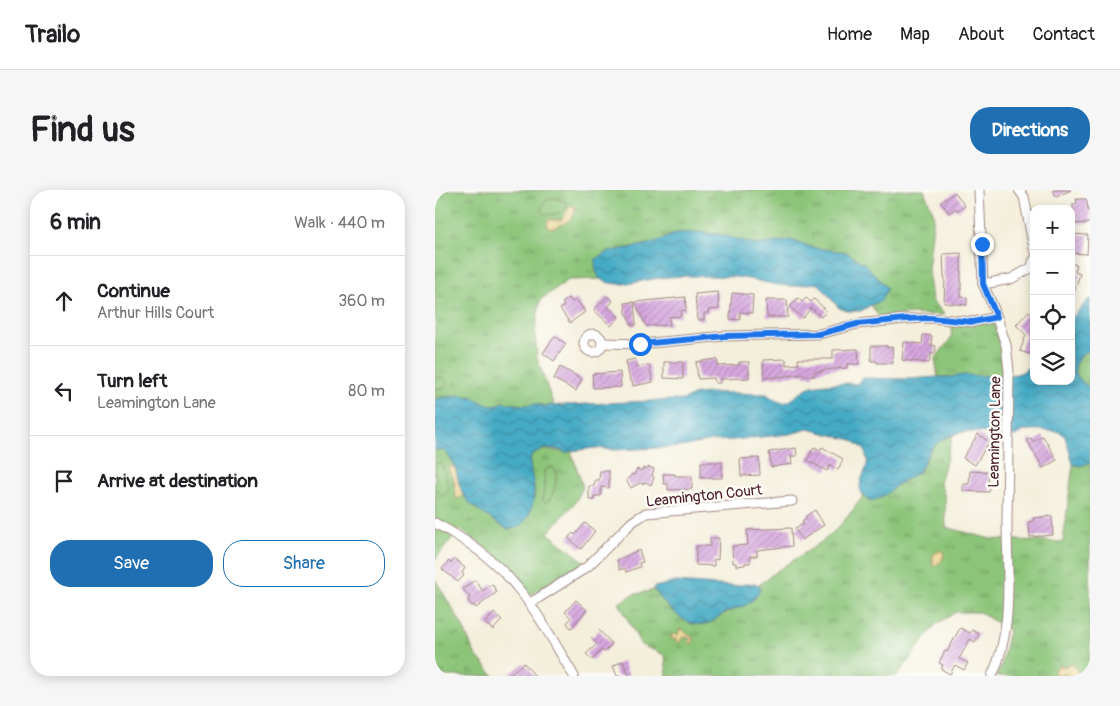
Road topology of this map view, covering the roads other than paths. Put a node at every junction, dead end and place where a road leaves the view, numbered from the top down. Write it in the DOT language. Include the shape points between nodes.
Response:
graph roads {
  1 [pos="979,190"];
  2 [pos="1019,190"];
  3 [pos="1030,228"];
  4 [pos="1030,269"];
  5 [pos="983,284"];
  6 [pos="997,317"];
  7 [pos="602,343"];
  8 [pos="792,502"];
  9 [pos="435,523"];
  10 [pos="529,604"];
  11 [pos="574,676"];
  12 [pos="992,676"];
  1 -- 5 [label="street, Leamington Lane"];
  2 -- 3 [label="street" via="1024,197"];
  4 -- 5 [label="street" via="1011,279"];
  5 -- 6 [label="street, Leamington Lane"];
  6 -- 7 [label="street" via="973,322 906,319 857,324 819,334 726,336 640,344"];
  6 -- 12 [label="street, Leamington Lane" via="1006,345 1009,371 1008,598 1004,638"];
  8 -- 10 [label="street, Leamington Court" via="646,513 632,522 587,567"];
  9 -- 10 [label="street" via="482,554 516,585"];
  10 -- 11 [label="street"];
}
